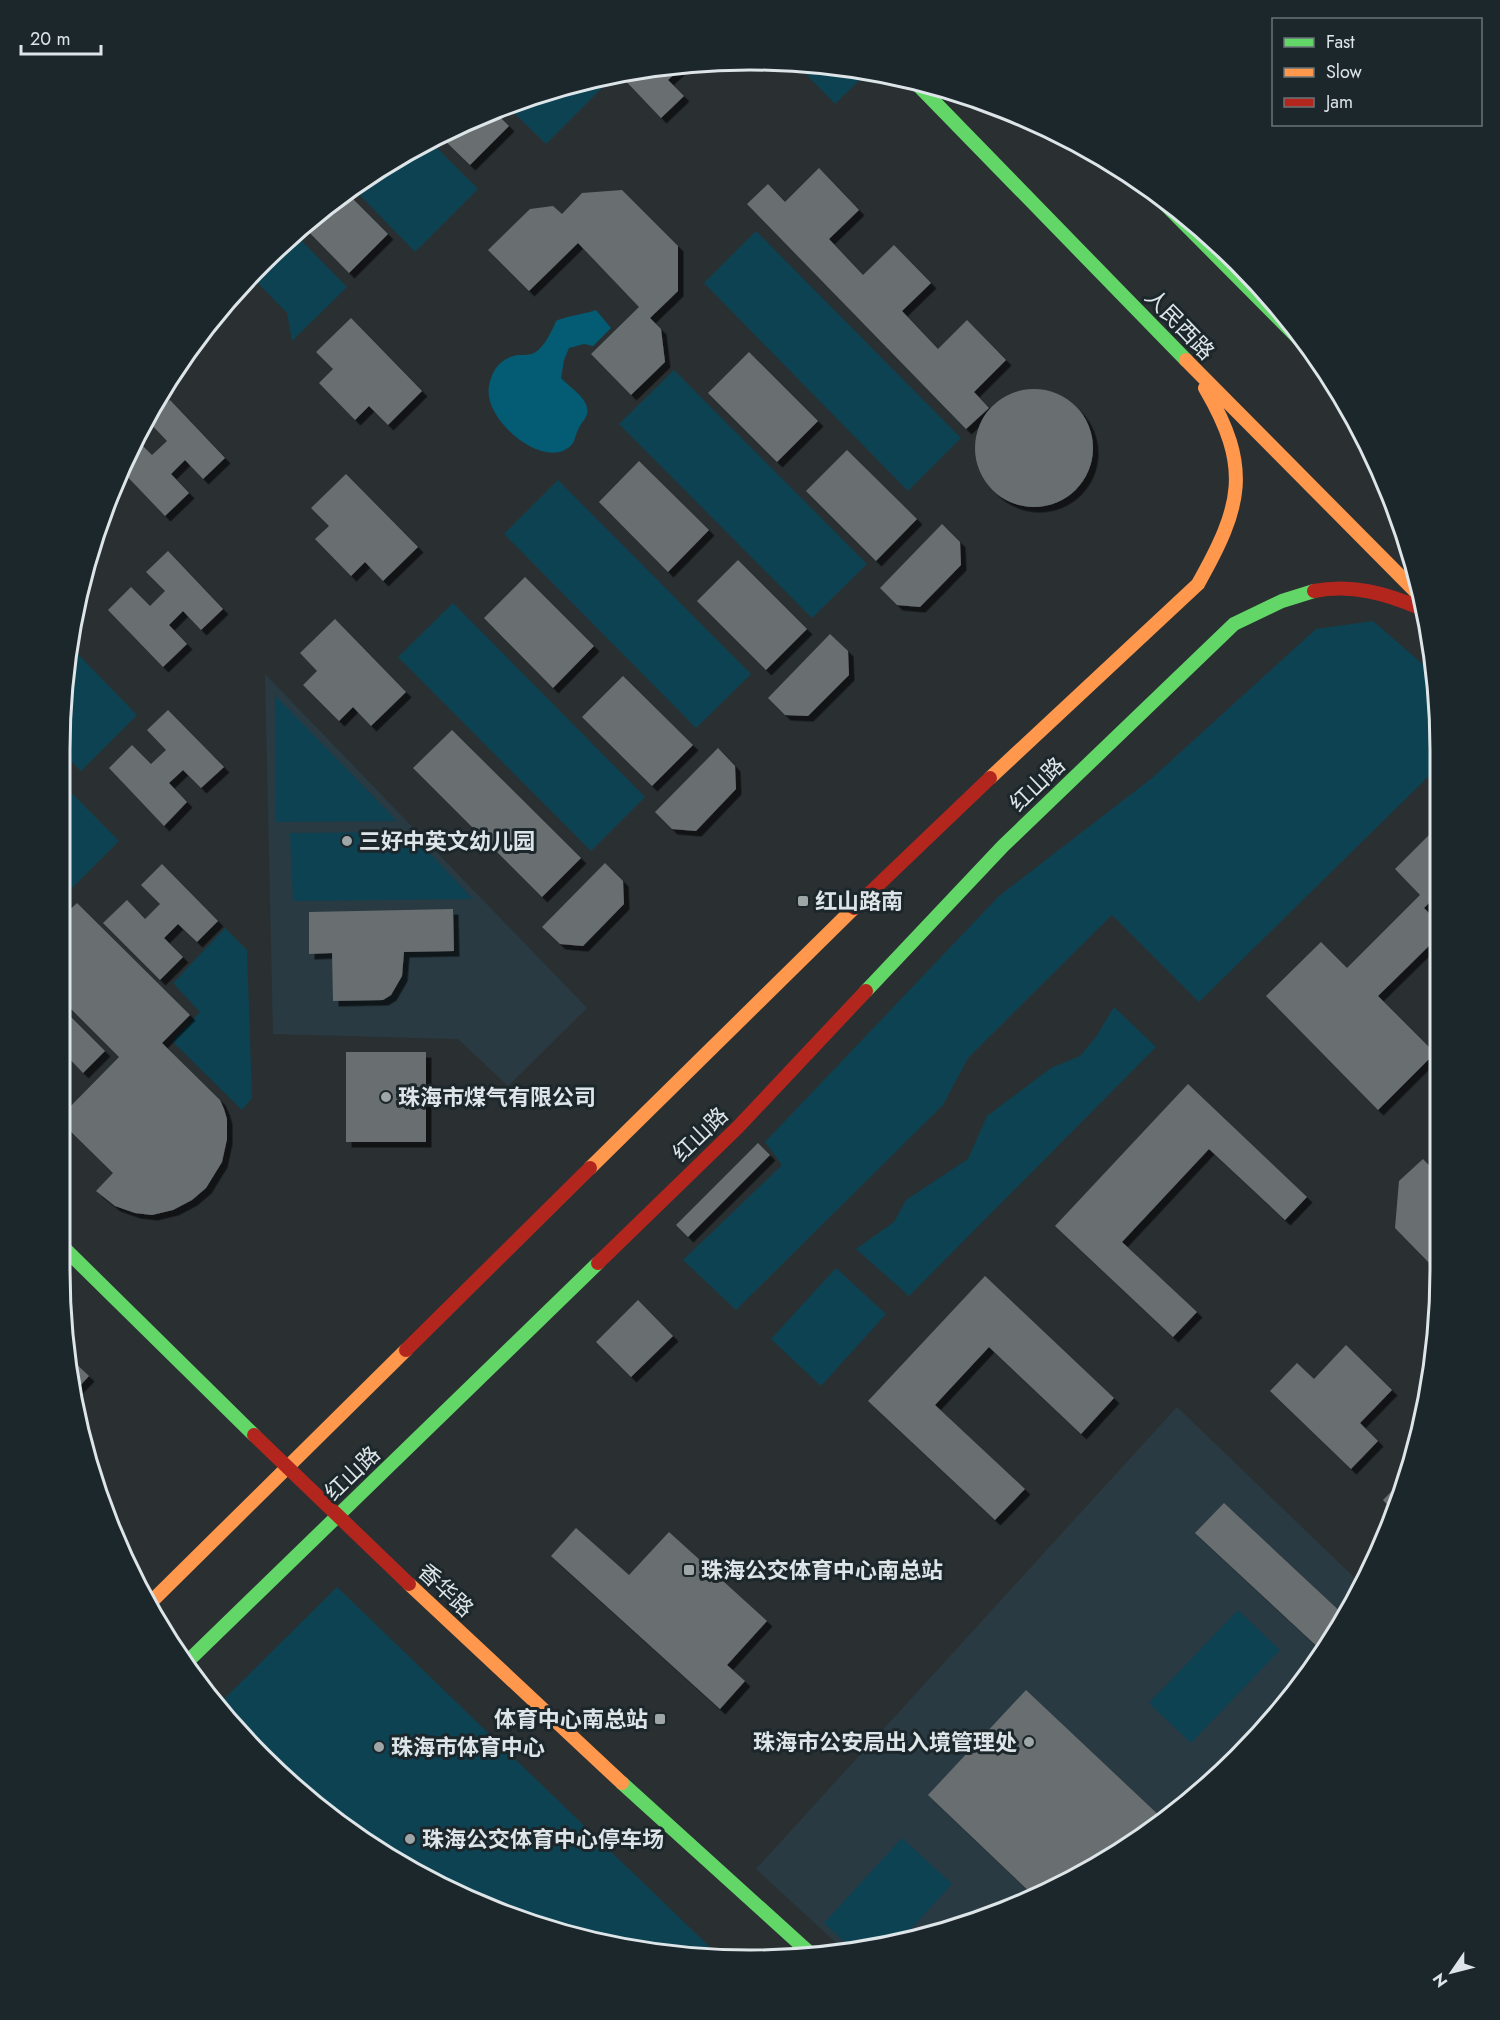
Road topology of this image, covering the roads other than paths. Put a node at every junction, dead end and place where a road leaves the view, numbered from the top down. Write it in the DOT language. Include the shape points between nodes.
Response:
graph roads {
  1 [pos="927,94"];
  2 [pos="1179,353"];
  3 [pos="1408,584"];
  4 [pos="1413,605"];
  5 [pos="70,1254"];
  6 [pos="287,1466"];
  7 [pos="337,1517"];
  8 [pos="155,1598"];
  9 [pos="192,1657"];
  10 [pos="803,1947"];
  1 -- 2 [label="main road, 人民西路"];
  2 -- 3 [label="main road, 人民西路"];
  2 -- 6 [label="main road, 红山路" via="1221,413 1233,442 1236,466 1230,521 1198,584 890,872"];
  4 -- 7 [label="main road, 红山路" via="1369,589 1316,590 1270,605 1234,624 1003,846 738,1127"];
  5 -- 6 [label="main road, 香华路"];
  6 -- 7 [label="main road, 香华路"];
  6 -- 8 [label="main road, 红山路"];
  7 -- 9 [label="main road, 红山路"];
  7 -- 10 [label="main road, 香华路"];
}
